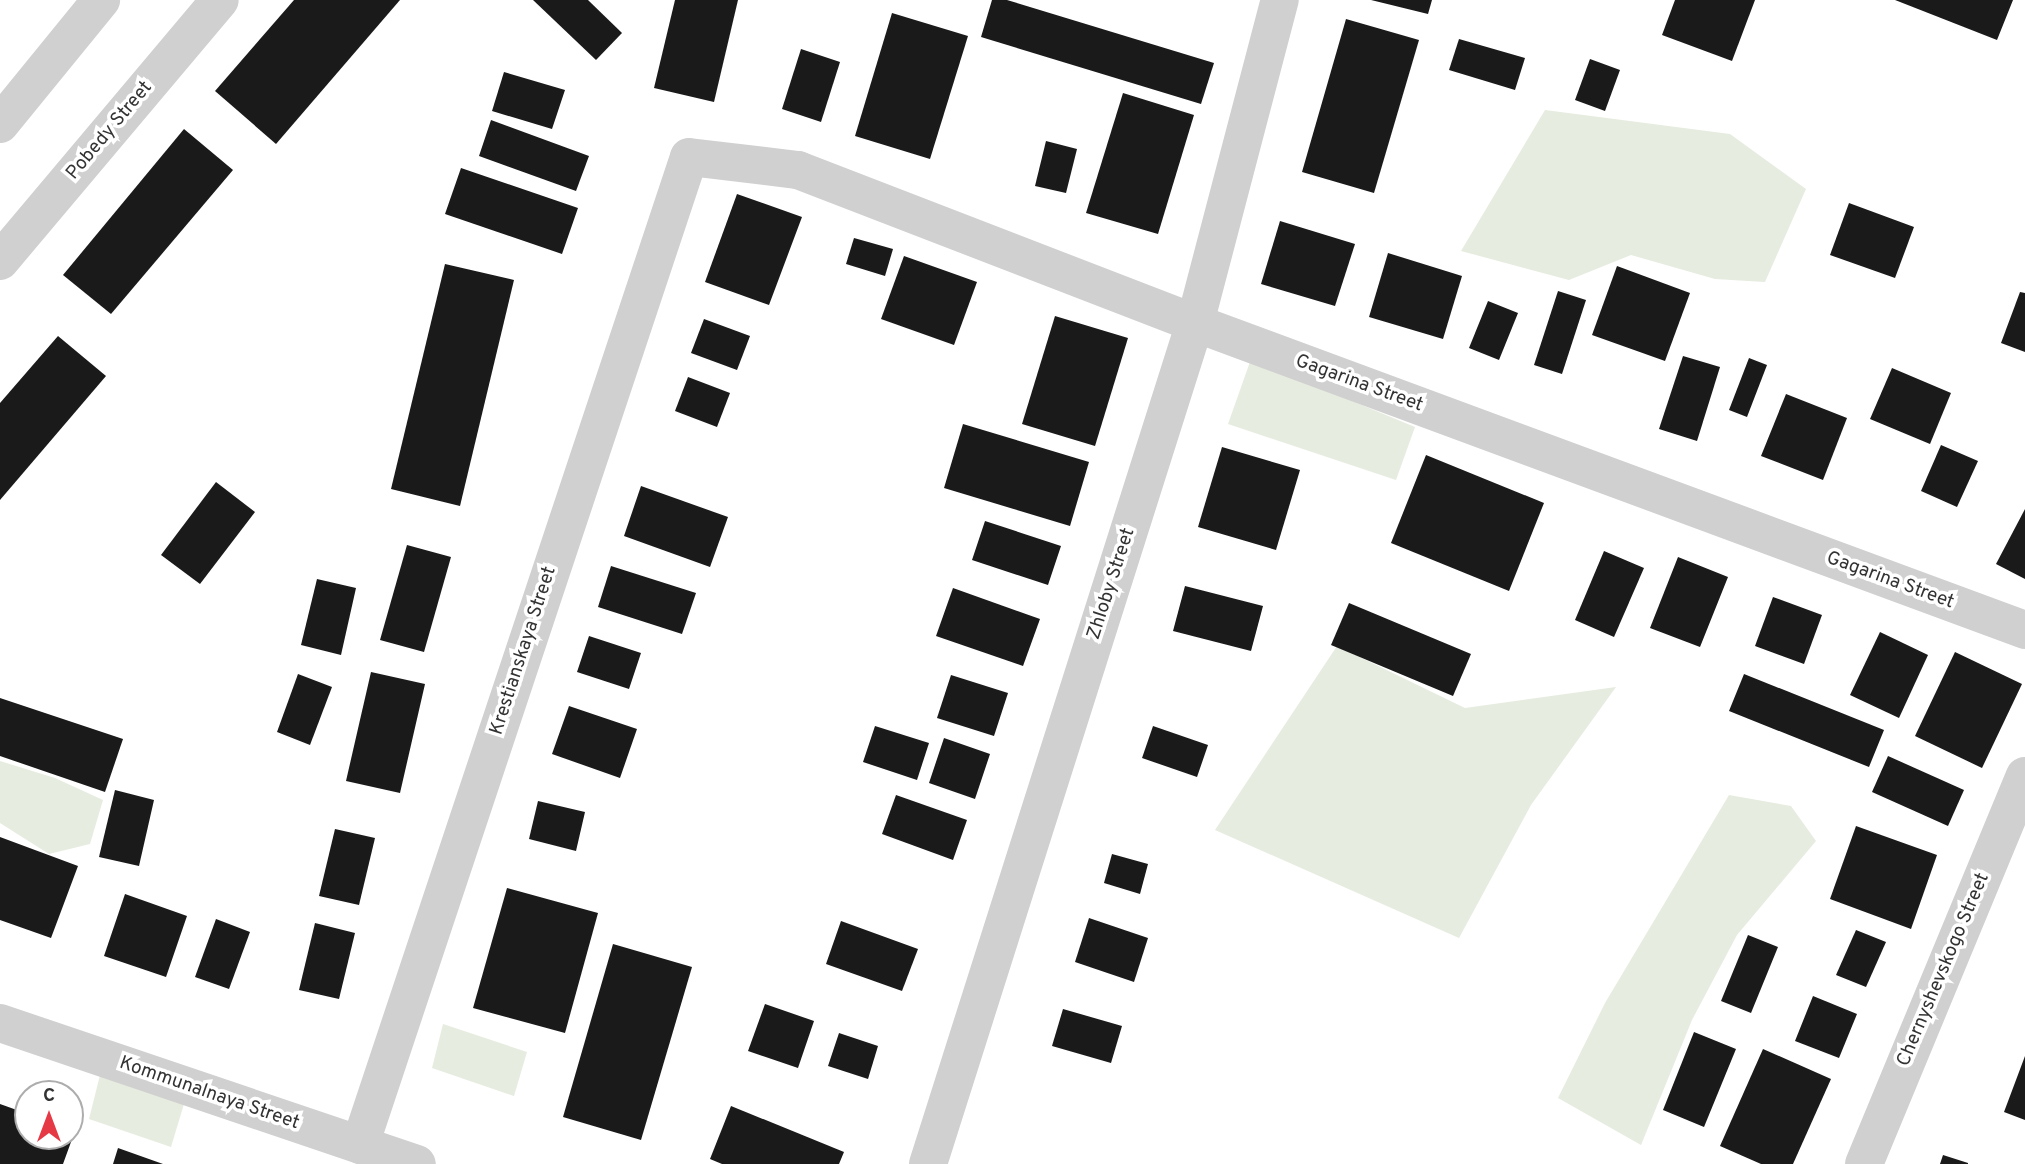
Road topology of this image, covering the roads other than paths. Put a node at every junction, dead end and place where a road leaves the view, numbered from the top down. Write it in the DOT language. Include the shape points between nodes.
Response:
graph roads {
  1 [pos="102,0"];
  2 [pos="220,0"];
  3 [pos="1280,0"];
  4 [pos="0,124"];
  5 [pos="689,156"];
  6 [pos="0,261"];
  7 [pos="1195,323"];
  8 [pos="2025,630"];
  9 [pos="2025,776"];
  10 [pos="0,1023"];
  11 [pos="360,1145"];
  12 [pos="417,1164"];
  13 [pos="928,1164"];
  14 [pos="1864,1164"];
  1 -- 4 [label="street"];
  2 -- 6 [label="street, Pobedy Street"];
  3 -- 7 [label="street, Zhloby Street"];
  5 -- 7 [label="street, Gagarina Street" via="798,170"];
  5 -- 11 [label="street, Krestianskaya Street"];
  7 -- 8 [label="street, Gagarina Street"];
  7 -- 13 [label="street, Zhloby Street"];
  9 -- 14 [label="street, Chernyshevskogo Street"];
  10 -- 11 [label="street, Kommunalnaya Street"];
  11 -- 12 [label="street, Kommunalnaya Street"];
}
